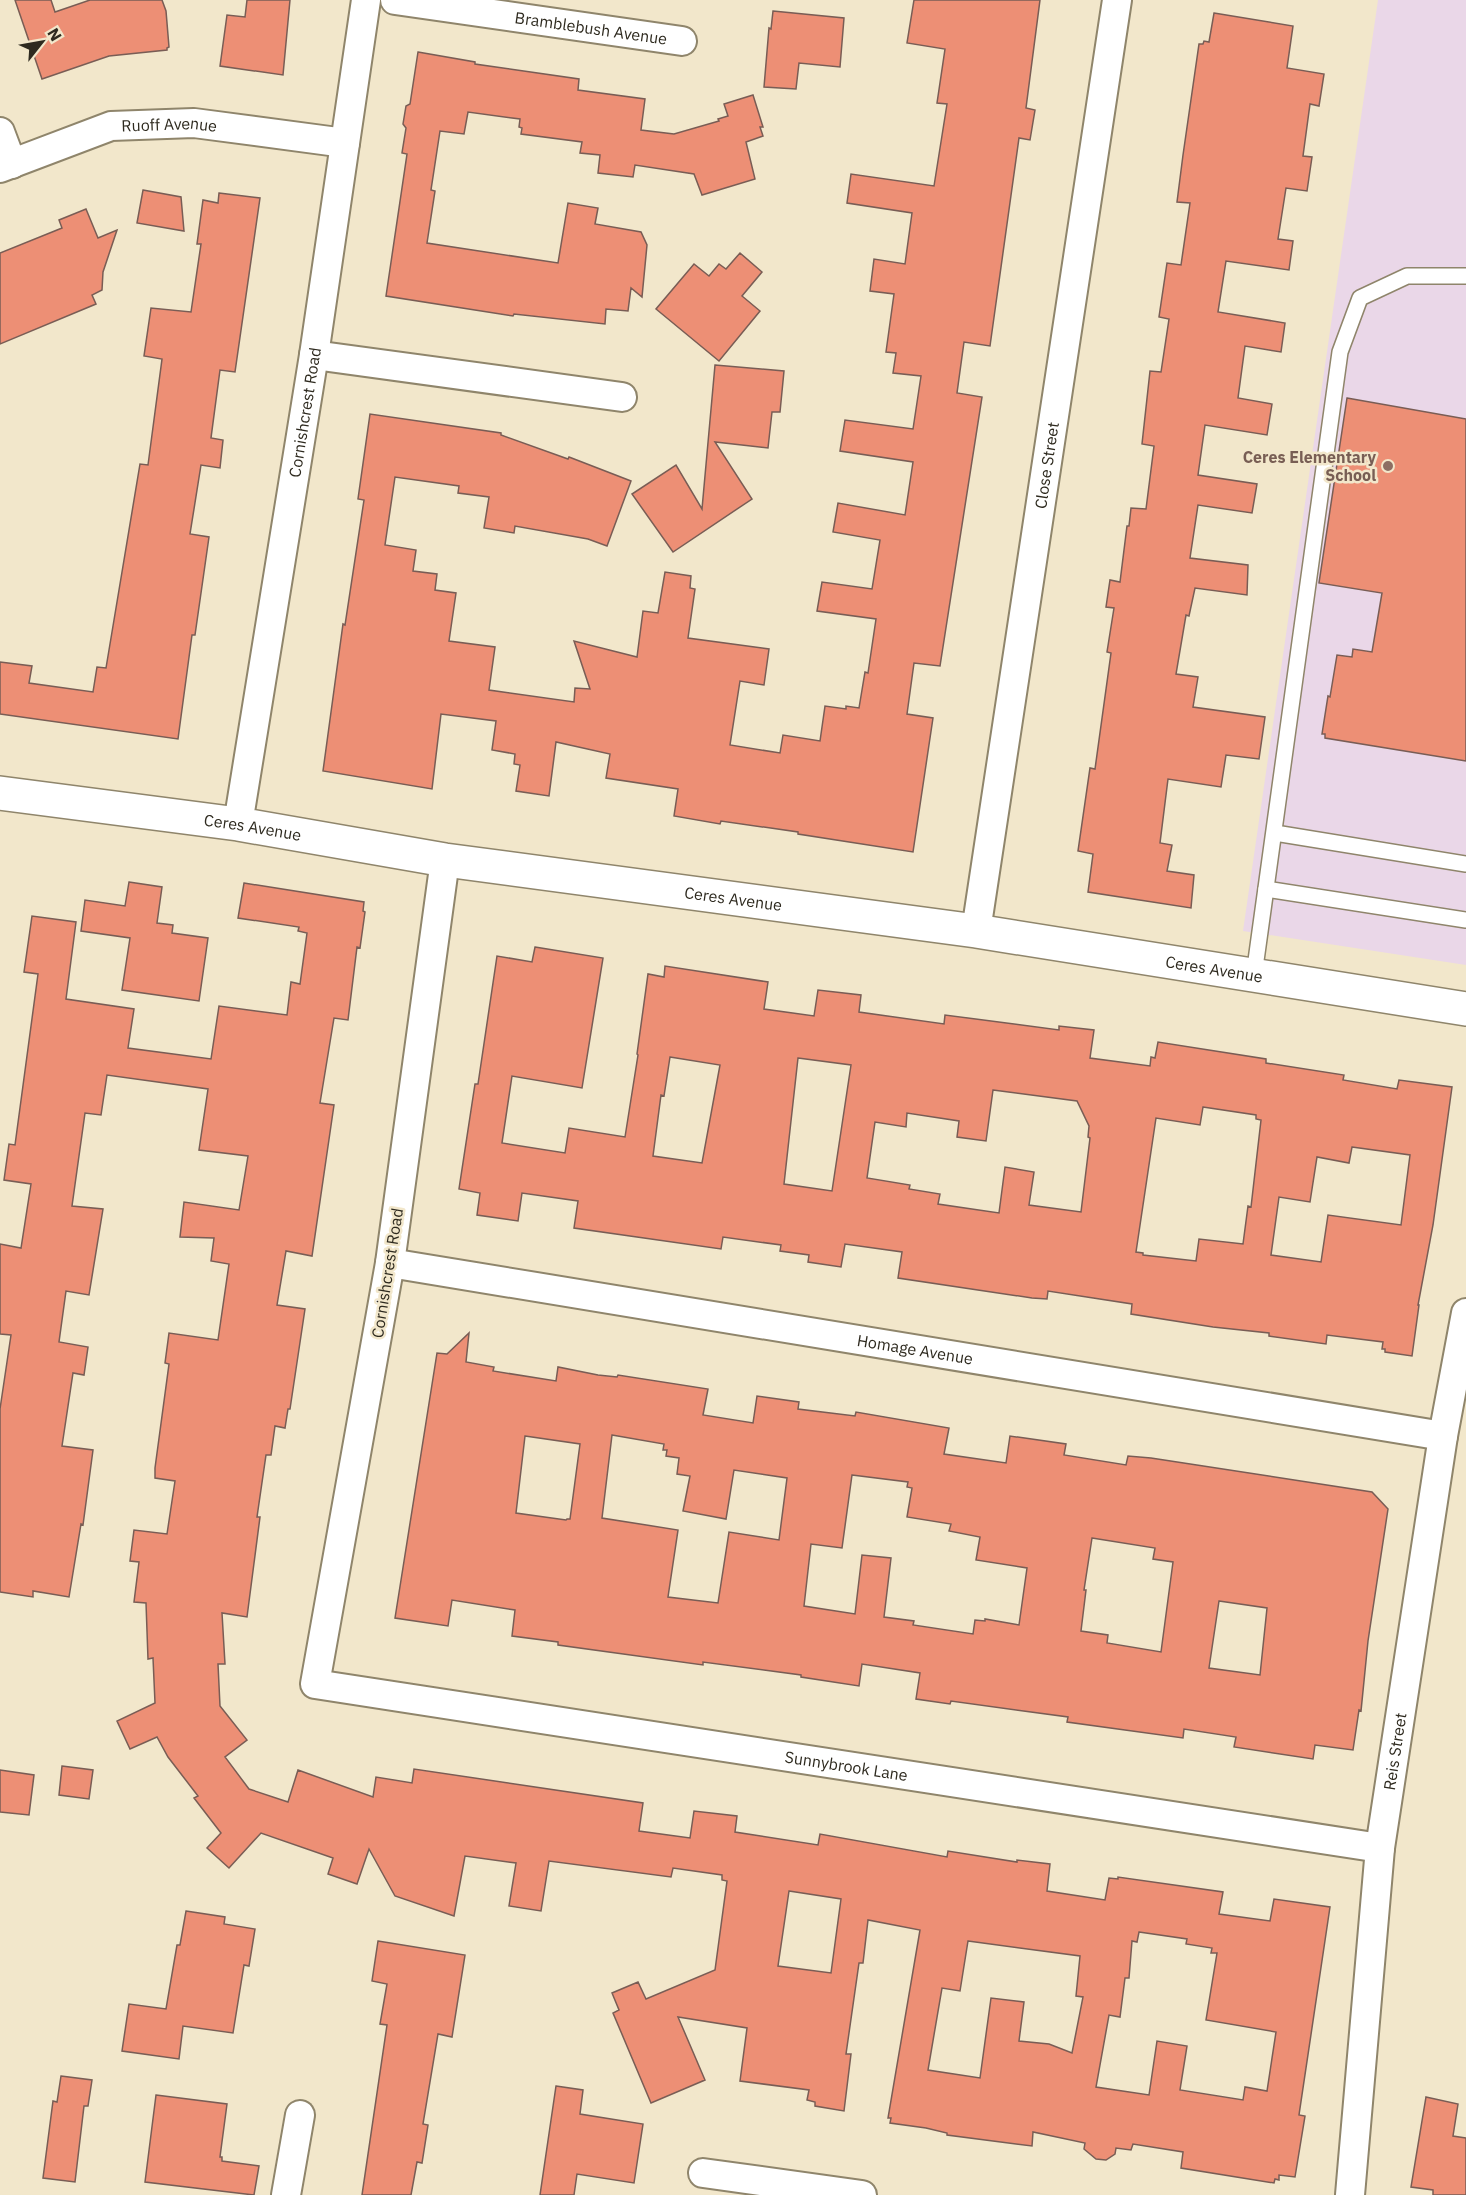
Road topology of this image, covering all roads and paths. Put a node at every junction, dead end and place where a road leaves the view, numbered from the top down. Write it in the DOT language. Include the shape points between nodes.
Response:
graph roads {
  1 [pos="366,0"];
  2 [pos="395,0"];
  3 [pos="1117,0"];
  4 [pos="682,41"];
  5 [pos="0,132"];
  6 [pos="345,143"];
  7 [pos="6,166"];
  8 [pos="1466,276"];
  9 [pos="314,355"];
  10 [pos="622,397"];
  11 [pos="0,793"];
  12 [pos="238,824"];
  13 [pos="1275,834"];
  14 [pos="445,860"];
  15 [pos="1466,864"];
  16 [pos="1266,889"];
  17 [pos="1466,920"];
  18 [pos="976,931"];
  19 [pos="1254,975"];
  20 [pos="1466,1009"];
  21 [pos="390,1263"];
  22 [pos="1466,1313"];
  23 [pos="1443,1436"];
  24 [pos="315,1684"];
  25 [pos="1380,1848"];
  26 [pos="300,2115"];
  27 [pos="703,2173"];
  28 [pos="286,2195"];
  29 [pos="862,2195"];
  30 [pos="1350,2195"];
  1 -- 6 [label="street, Cornishcrest Road"];
  2 -- 4 [label="street, Bramblebush Avenue"];
  3 -- 18 [label="street, Close Street"];
  5 -- 7 [label="street"];
  6 -- 7 [label="street, Ruoff Avenue" via="194,123 111,126"];
  6 -- 9 [label="street, Cornishcrest Road"];
  8 -- 13 [label="lane" via="1407,276 1360,298 1340,352"];
  9 -- 10 [label="street"];
  9 -- 12 [label="street, Cornishcrest Road"];
  11 -- 12 [label="street, Ceres Avenue"];
  12 -- 14 [label="street, Ceres Avenue"];
  13 -- 15 [label="lane"];
  13 -- 16 [label="lane"];
  14 -- 18 [label="street, Ceres Avenue"];
  14 -- 21 [label="street, Cornishcrest Road"];
  16 -- 17 [label="lane"];
  16 -- 19 [label="lane"];
  18 -- 19 [label="street, Ceres Avenue"];
  19 -- 20 [label="street, Ceres Avenue"];
  21 -- 23 [label="street, Homage Avenue"];
  21 -- 24 [label="street, Cornishcrest Road"];
  22 -- 23 [label="street, Reis Street"];
  23 -- 25 [label="street, Reis Street"];
  24 -- 25 [label="street, Sunnybrook Lane"];
  25 -- 30 [label="street, Reis Street"];
  26 -- 28 [label="street"];
  27 -- 29 [label="street"];
}
